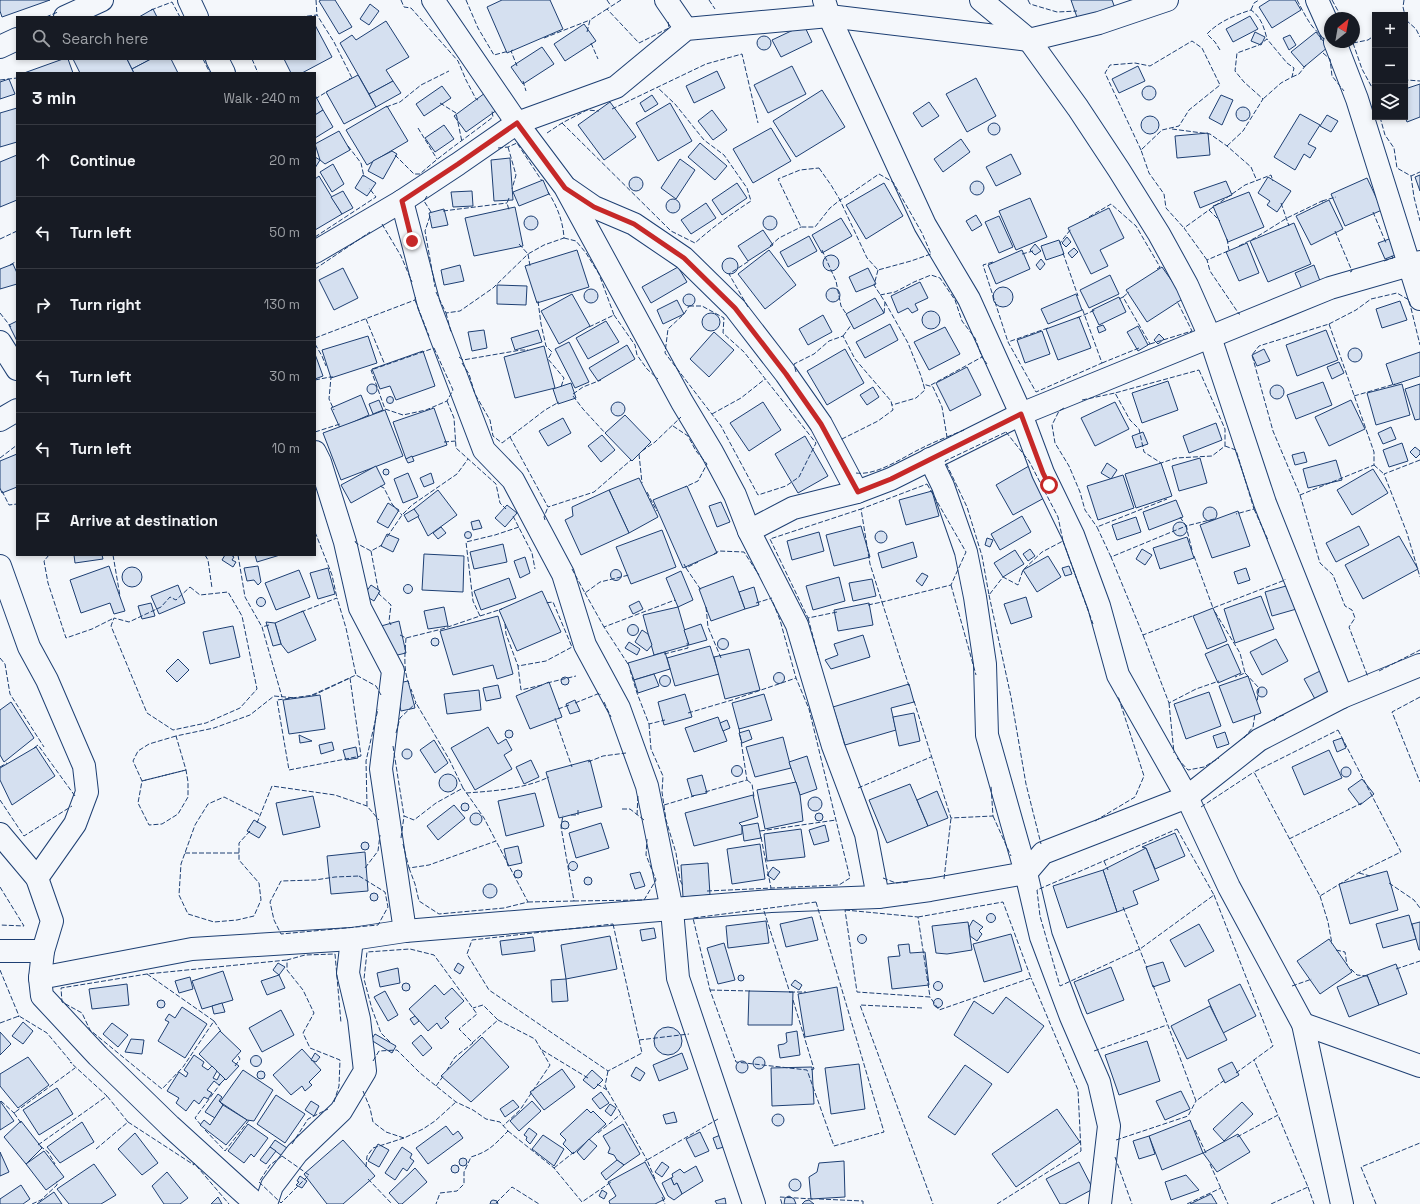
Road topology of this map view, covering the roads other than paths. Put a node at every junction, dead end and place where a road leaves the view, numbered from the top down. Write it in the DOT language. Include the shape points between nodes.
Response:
graph roads {
  1 [pos="102,0"];
  2 [pos="189,0"];
  3 [pos="433,0"];
  4 [pos="666,0"];
  5 [pos="982,0"];
  6 [pos="1167,0"];
  7 [pos="1318,0"];
  8 [pos="827,8"];
  9 [pos="1324,14"];
  10 [pos="67,16"];
  11 [pos="197,16"];
  12 [pos="686,30"];
  13 [pos="16,39"];
  14 [pos="1029,40"];
  15 [pos="0,47"];
  16 [pos="1337,48"];
  17 [pos="218,60"];
  18 [pos="224,72"];
  19 [pos="517,123"];
  20 [pos="565,188"];
  21 [pos="402,201"];
  22 [pos="316,251"];
  23 [pos="1414,264"];
  24 [pos="1420,299"];
  25 [pos="1210,337"];
  26 [pos="0,342"];
  27 [pos="16,367"];
  28 [pos="16,411"];
  29 [pos="1021,414"];
  30 [pos="0,420"];
  31 [pos="316,454"];
  32 [pos="930,459"];
  33 [pos="858,492"];
  34 [pos="748,531"];
  35 [pos="0,566"];
  36 [pos="1420,666"];
  37 [pos="1342,697"];
  38 [pos="1187,796"];
  39 [pos="0,834"];
  40 [pos="1026,873"];
  41 [pos="37,878"];
  42 [pos="878,897"];
  43 [pos="672,910"];
  44 [pos="405,931"];
  45 [pos="352,939"];
  46 [pos="0,951"];
  47 [pos="43,951"];
  48 [pos="40,978"];
  49 [pos="1303,1024"];
  50 [pos="1420,1066"];
  51 [pos="256,1204"];
  52 [pos="266,1204"];
  53 [pos="754,1204"];
  54 [pos="1100,1204"];
  55 [pos="1342,1204"];
  1 -- 10 [label="street"];
  2 -- 11 [label="street"];
  3 -- 19 [label="street"];
  4 -- 12 [label="street"];
  5 -- 14 [label="street"];
  6 -- 14 [label="street" via="1099,23"];
  7 -- 9 [label="street"];
  8 -- 12 [label="street"];
  8 -- 14 [label="street"];
  8 -- 29 [label="street" via="925,225 969,299"];
  12 -- 19 [label="street" via="616,87"];
  13 -- 15 [label="street"];
  14 -- 25 [label="street" via="1078,108 1159,234 1187,285"];
  16 -- 23 [label="street"];
  17 -- 18 [label="street"];
  19 -- 20 [label="street"];
  19 -- 21 [label="street"];
  20 -- 33 [label="street" via="594,207 634,224 684,258 735,308 821,424"];
  20 -- 34 [label="street" via="735,494"];
  21 -- 22 [label="street"];
  21 -- 43 [label="street" via="429,305 484,450 512,480 563,574 585,645 619,708 647,786"];
  23 -- 24 [label="street"];
  23 -- 25 [label="street" via="1330,288"];
  25 -- 29 [label="street"];
  25 -- 37 [label="street" via="1265,503"];
  26 -- 27 [label="street"];
  28 -- 30 [label="street"];
  29 -- 32 [label="street"];
  29 -- 38 [label="street" via="1043,473 1073,536 1099,606 1118,675"];
  31 -- 44 [label="street" via="345,542 360,608 393,671 381,769"];
  32 -- 33 [label="street"];
  32 -- 40 [label="street" via="943,486 966,552 985,664 987,735"];
  33 -- 34 [label="street" via="793,508"];
  34 -- 42 [label="street" via="797,625 833,746 866,834"];
  35 -- 41 [label="street" via="29,647 47,680 84,766 86,792 75,824"];
  36 -- 37 [label="street"];
  37 -- 38 [label="street" via="1259,740"];
  38 -- 40 [label="street" via="1043,853"];
  38 -- 49 [label="street" via="1229,888"];
  39 -- 41 [label="street"];
  40 -- 42 [label="street"];
  40 -- 54 [label="street" via="1041,937 1099,1082 1109,1126"];
  41 -- 47 [label="street" via="52,921"];
  42 -- 43 [label="street" via="771,901"];
  43 -- 44 [label="street"];
  43 -- 53 [label="street" via="678,978"];
  44 -- 45 [label="street"];
  45 -- 48 [label="street" via="192,949"];
  45 -- 52 [label="street" via="348,973 359,1018 365,1071 341,1110 297,1153 272,1186"];
  46 -- 47 [label="street"];
  47 -- 48 [label="street"];
  48 -- 51 [label="street" via="42,996 98,1056"];
  49 -- 50 [label="street"];
  49 -- 55 [label="street"];
}
